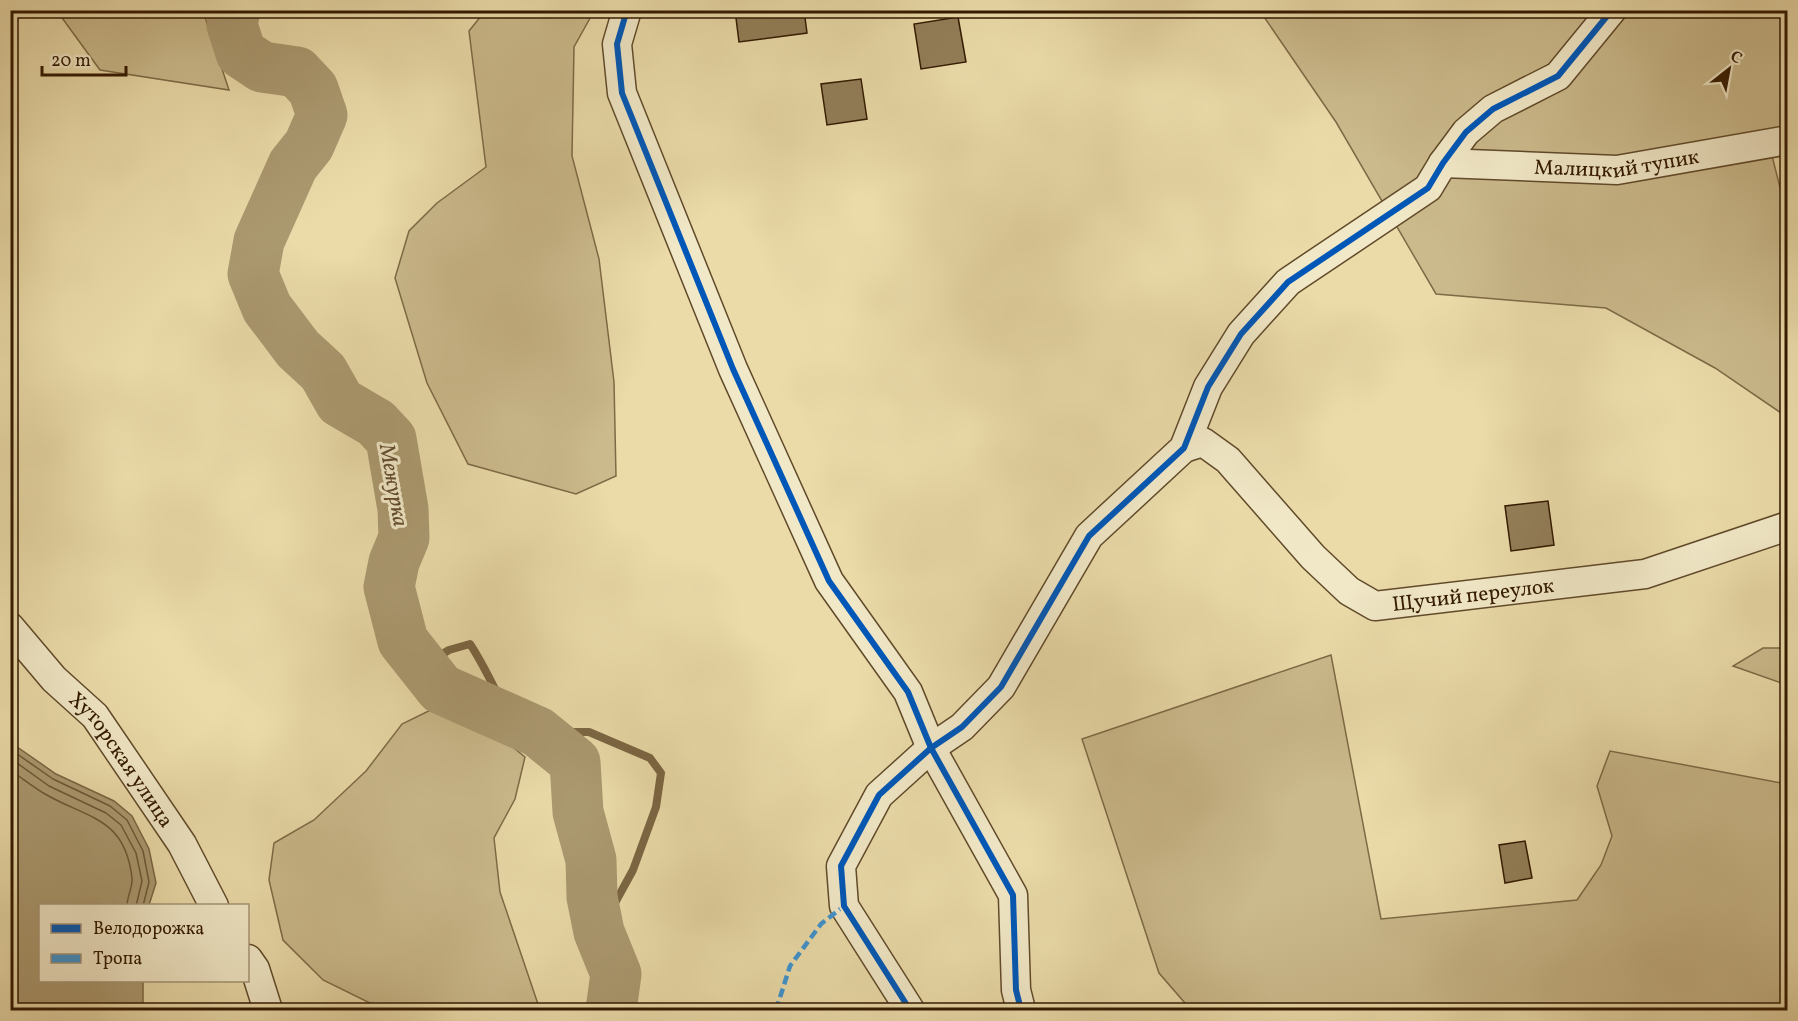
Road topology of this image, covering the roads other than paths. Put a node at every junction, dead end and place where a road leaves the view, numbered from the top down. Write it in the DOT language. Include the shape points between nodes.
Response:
graph roads {
  1 [pos="627,10"];
  2 [pos="1612,10"];
  3 [pos="1788,140"];
  4 [pos="1443,163"];
  5 [pos="1184,448"];
  6 [pos="1788,526"];
  7 [pos="10,627"];
  8 [pos="930,748"];
  9 [pos="213,904"];
  10 [pos="249,960"];
  11 [pos="268,1011"];
  12 [pos="910,1011"];
  13 [pos="1021,1011"];
  1 -- 8 [label="street" via="617,44 622,93 733,369 829,581 908,692"];
  2 -- 4 [label="street" via="1558,76 1493,109 1466,132"];
  3 -- 4 [label="street, Малицкий тупик" via="1617,170"];
  4 -- 5 [label="street" via="1428,188 1288,282 1241,334 1208,387"];
  5 -- 6 [label="street, Щучий переулок" via="1203,442 1214,448 1313,557 1349,591 1375,606 1645,574"];
  5 -- 8 [label="street" via="1089,536 1001,687 962,727"];
  7 -- 9 [label="street, Хуторская улица" via="54,679 95,716 182,844"];
  8 -- 12 [label="street" via="879,795 842,866 844,906"];
  8 -- 13 [label="street" via="1013,895 1016,990"];
  10 -- 11 [label="street"];
}
